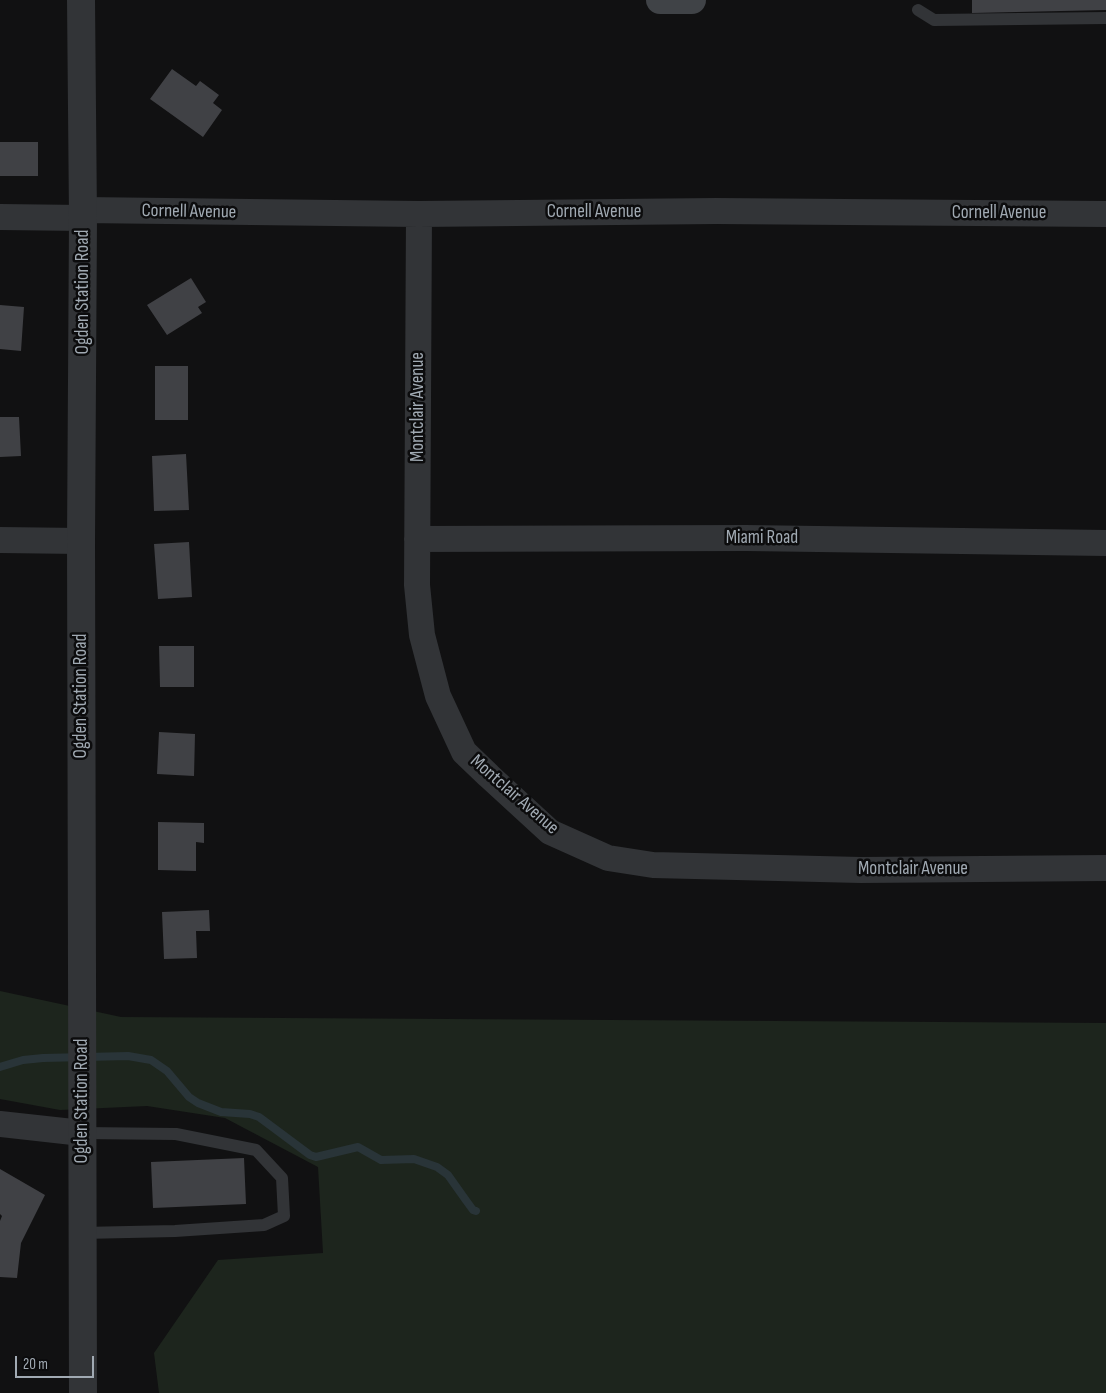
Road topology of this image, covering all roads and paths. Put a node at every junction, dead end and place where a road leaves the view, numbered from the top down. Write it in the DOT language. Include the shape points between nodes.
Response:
graph roads {
  1 [pos="81,0"];
  2 [pos="660,0"];
  3 [pos="692,0"];
  4 [pos="918,10"];
  5 [pos="1106,18"];
  6 [pos="83,214"];
  7 [pos="419,214"];
  8 [pos="1106,214"];
  9 [pos="0,216"];
  10 [pos="417,539"];
  11 [pos="0,540"];
  12 [pos="81,541"];
  13 [pos="1106,543"];
  14 [pos="1106,868"];
  15 [pos="0,1124"];
  16 [pos="82,1133"];
  17 [pos="82,1233"];
  18 [pos="83,1393"];
  1 -- 6 [label="street, Ogden Station Road"];
  2 -- 3 [label="main road"];
  4 -- 5 [label="lane" via="934,20"];
  6 -- 7 [label="street, Cornell Avenue"];
  6 -- 9 [label="street, Cornell Avenue"];
  6 -- 12 [label="street, Ogden Station Road"];
  7 -- 8 [label="street, Cornell Avenue"];
  7 -- 10 [label="street, Montclair Avenue"];
  10 -- 13 [label="street, Miami Road" via="746,538"];
  10 -- 14 [label="street, Montclair Avenue" via="422,635 438,696 464,752 550,832 608,858 653,865 861,870"];
  11 -- 12 [label="street"];
  12 -- 16 [label="street, Ogden Station Road"];
  15 -- 16 [label="street"];
  16 -- 17 [label="street, Ogden Station Road"];
  16 -- 17 [label="lane" via="176,1134 256,1150 282,1178 284,1216 264,1225"];
  17 -- 18 [label="street, Ogden Station Road"];
}
